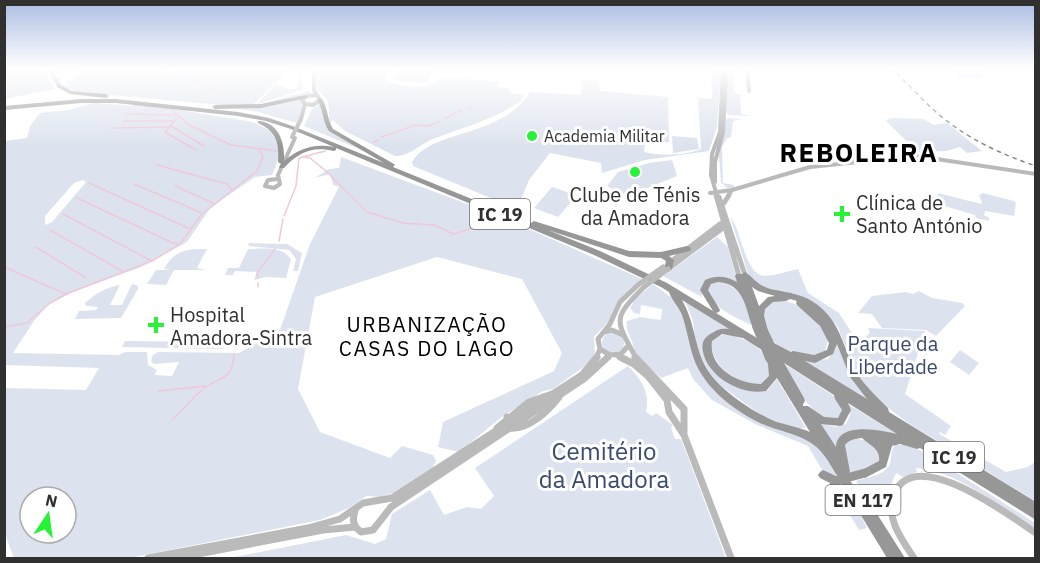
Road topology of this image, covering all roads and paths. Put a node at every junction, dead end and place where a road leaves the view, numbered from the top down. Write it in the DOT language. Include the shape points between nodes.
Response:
graph roads {
  1 [pos="86,94"];
  2 [pos="723,94"];
  3 [pos="317,95"];
  4 [pos="308,96"];
  5 [pos="118,98"];
  6 [pos="305,104"];
  7 [pos="313,105"];
  8 [pos="5,107"];
  9 [pos="201,108"];
  10 [pos="303,119"];
  11 [pos="294,138"];
  12 [pos="366,158"];
  13 [pos="282,164"];
  14 [pos="392,165"];
  15 [pos="1035,174"];
  16 [pos="275,179"];
  17 [pos="732,190"];
  18 [pos="716,191"];
  19 [pos="724,203"];
  20 [pos="534,223"];
  21 [pos="724,224"];
  22 [pos="715,233"];
  23 [pos="707,236"];
  24 [pos="724,236"];
  25 [pos="731,242"];
  26 [pos="687,249"];
  27 [pos="661,255"];
  28 [pos="667,266"];
  29 [pos="742,275"];
  30 [pos="664,285"];
  31 [pos="642,286"];
  32 [pos="744,292"];
  33 [pos="716,310"];
  34 [pos="764,331"];
  35 [pos="604,332"];
  36 [pos="625,336"];
  37 [pos="757,341"];
  38 [pos="628,346"];
  39 [pos="600,349"];
  40 [pos="785,352"];
  41 [pos="613,355"];
  42 [pos="774,359"];
  43 [pos="831,388"];
  44 [pos="677,404"];
  45 [pos="669,408"];
  46 [pos="806,409"];
  47 [pos="683,416"];
  48 [pos="674,417"];
  49 [pos="895,421"];
  50 [pos="508,423"];
  51 [pos="862,434"];
  52 [pos="684,435"];
  53 [pos="900,440"];
  54 [pos="824,448"];
  55 [pos="937,454"];
  56 [pos="885,460"];
  57 [pos="845,472"];
  58 [pos="823,475"];
  59 [pos="375,503"];
  60 [pos="1035,508"];
  61 [pos="356,510"];
  62 [pos="1035,515"];
  63 [pos="383,517"];
  64 [pos="355,527"];
  65 [pos="1035,533"];
  66 [pos="148,558"];
  67 [pos="177,558"];
  68 [pos="731,558"];
  69 [pos="893,558"];
  70 [pos="900,558"];
  71 [pos="914,558"];
  1 -- 5 [label="highway"];
  2 -- 18 [label="street" via="712,176"];
  3 -- 4 [label="street"];
  3 -- 7 [label="street"];
  3 -- 14 [label="highway" via="326,107 325,119 331,130"];
  4 -- 6 [label="street" via="302,101"];
  4 -- 9 [label="highway" via="261,106"];
  5 -- 8 [label="highway, IC 19"];
  5 -- 9 [label="highway, IC 19"];
  6 -- 7 [label="street"];
  6 -- 10 [label="street"];
  7 -- 10 [label="street"];
  8 -- 9 [label="highway, IC 19" via="96,100"];
  9 -- 12 [label="highway, IC 19" via="267,119"];
  9 -- 13 [label="highway" via="268,125 281,139"];
  9 -- 14 [label="highway, IC 19" via="269,117"];
  10 -- 11 [label="street, bridge"];
  11 -- 13 [label="street"];
  12 -- 13 [label="highway" via="317,147 295,154"];
  12 -- 30 [label="highway, IC 19" via="597,253"];
  13 -- 16 [label="street"];
  14 -- 20 [label="highway, IC 19"];
  15 -- 17 [label="street" via="914,156 810,167"];
  17 -- 18 [label="street"];
  17 -- 19 [label="street"];
  18 -- 19 [label="street"];
  18 -- 21 [label="street"];
  19 -- 21 [label="street"];
  20 -- 27 [label="highway" via="621,252"];
  20 -- 33 [label="highway, IC 19" via="642,268"];
  21 -- 22 [label="street"];
  21 -- 23 [label="street"];
  21 -- 24 [label="street"];
  21 -- 25 [label="street"];
  22 -- 23 [label="street"];
  22 -- 24 [label="street"];
  23 -- 26 [label="street"];
  23 -- 28 [label="street"];
  24 -- 25 [label="street"];
  25 -- 29 [label="street"];
  26 -- 27 [label="highway"];
  26 -- 28 [label="street"];
  27 -- 28 [label="highway"];
  28 -- 31 [label="street, bridge"];
  29 -- 32 [label="highway, EN 117"];
  29 -- 34 [label="highway, EN 117"];
  29 -- 49 [label="highway" via="755,288 797,297 815,306 838,334 856,378"];
  30 -- 37 [label="highway, IC 19"];
  30 -- 54 [label="highway" via="680,301 696,357 716,386 768,423 807,434"];
  31 -- 35 [label="street" via="620,302"];
  31 -- 36 [label="street" via="621,313 620,325"];
  32 -- 33 [label="highway" via="729,281 708,282 704,290"];
  32 -- 42 [label="highway, EN 117, bridge"];
  33 -- 40 [label="highway, IC 19"];
  34 -- 40 [label="highway" via="761,308 771,300 786,298 814,314 832,338 831,350 820,358"];
  34 -- 42 [label="highway, EN 117, bridge"];
  35 -- 36 [label="street" via="617,331"];
  35 -- 39 [label="street" via="598,339"];
  36 -- 38 [label="street"];
  37 -- 42 [label="highway" via="721,331 710,336 706,348 723,374 749,388 763,388 771,382"];
  37 -- 43 [label="highway, IC 19"];
  38 -- 41 [label="street" via="624,352"];
  38 -- 44 [label="street"];
  39 -- 41 [label="street"];
  39 -- 50 [label="street" via="596,361 582,375 553,393 541,395"];
  40 -- 49 [label="highway, IC 19"];
  41 -- 45 [label="street" via="634,364 648,376 664,394"];
  41 -- 50 [label="street" via="561,394"];
  42 -- 46 [label="highway, EN 117"];
  42 -- 54 [label="highway, EN 117"];
  43 -- 46 [label="highway" via="844,402 847,410 843,420 823,422"];
  43 -- 55 [label="highway, IC 19"];
  44 -- 45 [label="street"];
  44 -- 47 [label="street" via="684,409"];
  45 -- 48 [label="street"];
  46 -- 57 [label="highway, EN 117"];
  47 -- 48 [label="street"];
  47 -- 52 [label="street"];
  48 -- 52 [label="street"];
  49 -- 60 [label="highway, IC 19"];
  50 -- 59 [label="street" via="404,492"];
  50 -- 63 [label="street" via="396,503"];
  51 -- 53 [label="highway"];
  51 -- 56 [label="highway" via="879,445"];
  51 -- 57 [label="highway" via="848,436 840,444"];
  52 -- 68 [label="street"];
  53 -- 55 [label="highway"];
  53 -- 56 [label="highway" via="888,443"];
  54 -- 69 [label="highway, EN 117"];
  55 -- 62 [label="highway, IC 19"];
  56 -- 58 [label="highway, bridge" via="879,468 834,486"];
  57 -- 70 [label="highway, EN 117"];
  59 -- 61 [label="street" via="363,503"];
  59 -- 63 [label="street" via="382,508"];
  61 -- 64 [label="street"];
  61 -- 66 [label="street" via="308,528"];
  63 -- 64 [label="street" via="370,532"];
  64 -- 67 [label="street"];
  65 -- 71 [label="street" via="957,484 931,475 918,476 899,485 892,504 894,525"];
}
